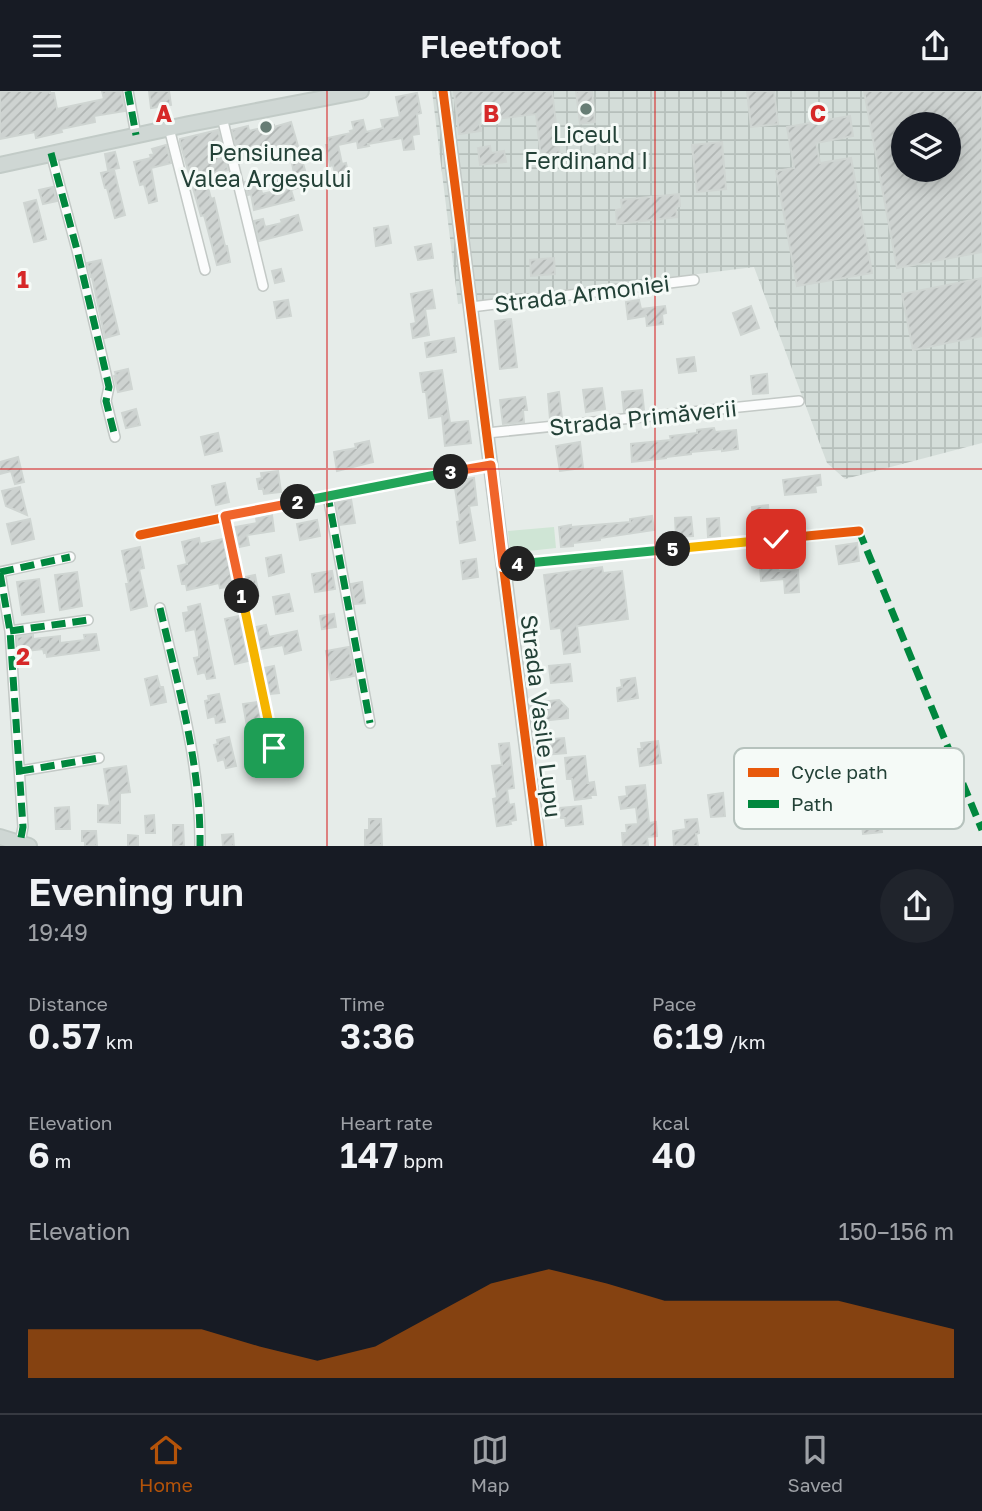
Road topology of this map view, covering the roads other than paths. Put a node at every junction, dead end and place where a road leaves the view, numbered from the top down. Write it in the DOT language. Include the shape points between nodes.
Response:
graph roads {
  1 [pos="128,91"];
  2 [pos="361,91"];
  3 [pos="443,91"];
  4 [pos="222,117"];
  5 [pos="169,128"];
  6 [pos="136,135"];
  7 [pos="51,153"];
  8 [pos="0,165"];
  9 [pos="205,270"];
  10 [pos="694,280"];
  11 [pos="262,286"];
  12 [pos="471,307"];
  13 [pos="799,401"];
  14 [pos="487,433"];
  15 [pos="115,437"];
  16 [pos="491,465"];
  17 [pos="328,496"];
  18 [pos="225,516"];
  19 [pos="859,531"];
  20 [pos="140,535"];
  21 [pos="71,557"];
  22 [pos="503,565"];
  23 [pos="0,573"];
  24 [pos="160,608"];
  25 [pos="88,620"];
  26 [pos="10,631"];
  27 [pos="370,723"];
  28 [pos="274,748"];
  29 [pos="99,758"];
  30 [pos="20,771"];
  31 [pos="0,837"];
  32 [pos="25,845"];
  33 [pos="200,846"];
  34 [pos="539,846"];
  1 -- 6 [label="street"];
  2 -- 4 [label="main road"];
  3 -- 12 [label="main road, Strada Vasile Lupu"];
  4 -- 5 [label="main road"];
  4 -- 11 [label="street"];
  5 -- 6 [label="main road"];
  5 -- 9 [label="street"];
  6 -- 7 [label="main road"];
  7 -- 8 [label="main road"];
  7 -- 15 [label="street" via="109,387 106,401"];
  10 -- 12 [label="street, Strada Armoniei"];
  12 -- 14 [label="main road, Strada Vasile Lupu"];
  13 -- 14 [label="street, Strada Primăverii"];
  14 -- 16 [label="main road, Strada Vasile Lupu"];
  16 -- 17 [label="street"];
  16 -- 22 [label="main road, Strada Vasile Lupu"];
  17 -- 18 [label="street"];
  17 -- 27 [label="street"];
  18 -- 20 [label="street"];
  18 -- 28 [label="street"];
  19 -- 22 [label="street"];
  21 -- 23 [label="street"];
  22 -- 34 [label="main road, Strada Vasile Lupu"];
  23 -- 26 [label="street"];
  24 -- 33 [label="street" via="192,749"];
  25 -- 26 [label="street"];
  26 -- 30 [label="street"];
  29 -- 30 [label="street"];
  30 -- 32 [label="street"];
  31 -- 32 [label="main road"];
}
